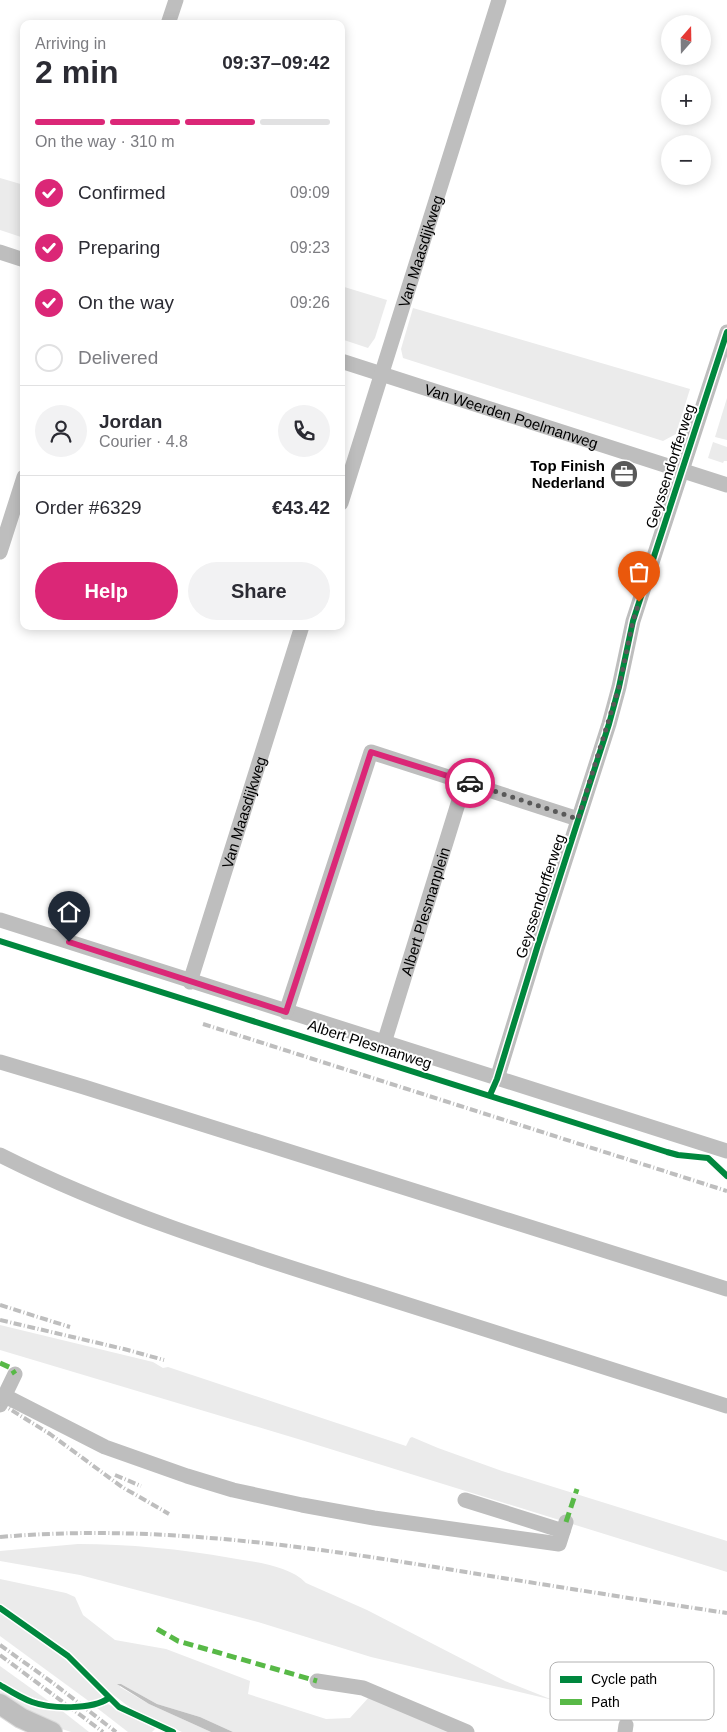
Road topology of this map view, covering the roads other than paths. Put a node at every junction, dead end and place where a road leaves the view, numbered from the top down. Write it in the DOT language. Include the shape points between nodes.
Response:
graph roads {
  1 [pos="176,0"];
  2 [pos="499,0"];
  3 [pos="169,20"];
  4 [pos="0,252"];
  5 [pos="20,259"];
  6 [pos="727,332"];
  7 [pos="345,363"];
  8 [pos="382,374"];
  9 [pos="682,471"];
  10 [pos="727,485"];
  11 [pos="20,490"];
  12 [pos="345,490"];
  13 [pos="0,552"];
  14 [pos="301,630"];
  15 [pos="465,781"];
  16 [pos="578,819"];
  17 [pos="0,920"];
  18 [pos="190,982"];
  19 [pos="286,1012"];
  20 [pos="384,1043"];
  21 [pos="0,1062"];
  22 [pos="497,1079"];
  23 [pos="727,1151"];
  24 [pos="0,1155"];
  25 [pos="727,1289"];
  26 [pos="15,1374"];
  27 [pos="3,1400"];
  28 [pos="727,1406"];
  29 [pos="465,1500"];
  30 [pos="317,1681"];
  31 [pos="0,1704"];
  32 [pos="0,1720"];
  33 [pos="19,1732"];
  34 [pos="52,1732"];
  35 [pos="467,1732"];
  1 -- 3 [label="street"];
  2 -- 8 [label="street, Van Maasdijkweg"];
  4 -- 5 [label="street"];
  6 -- 9 [label="street, Geyssendorfferweg"];
  7 -- 8 [label="street, Van Weerden Poelmanweg"];
  8 -- 9 [label="street, Van Weerden Poelmanweg"];
  8 -- 12 [label="street, Van Maasdijkweg"];
  9 -- 10 [label="street, Van Weerden Poelmanweg"];
  9 -- 16 [label="street, Geyssendorfferweg" via="633,621 619,687"];
  11 -- 13 [label="street"];
  14 -- 18 [label="street, Van Maasdijkweg"];
  15 -- 16 [label="street"];
  15 -- 19 [label="street" via="371,752"];
  15 -- 20 [label="street, Albert Plesmanplein"];
  16 -- 22 [label="street, Geyssendorfferweg"];
  17 -- 18 [label="street, Albert Plesmanweg"];
  18 -- 19 [label="street, Albert Plesmanweg"];
  19 -- 20 [label="street, Albert Plesmanweg"];
  20 -- 22 [label="street, Albert Plesmanweg"];
  21 -- 25 [label="street"];
  22 -- 23 [label="street, Albert Plesmanweg"];
  24 -- 28 [label="street" via="75,1189 190,1234"];
  26 -- 27 [label="street"];
  27 -- 29 [label="street" via="105,1447 233,1490 374,1518 559,1544 564,1527"];
  30 -- 35 [label="street" via="363,1688"];
  31 -- 34 [label="main road"];
  32 -- 33 [label="main road"];
}
